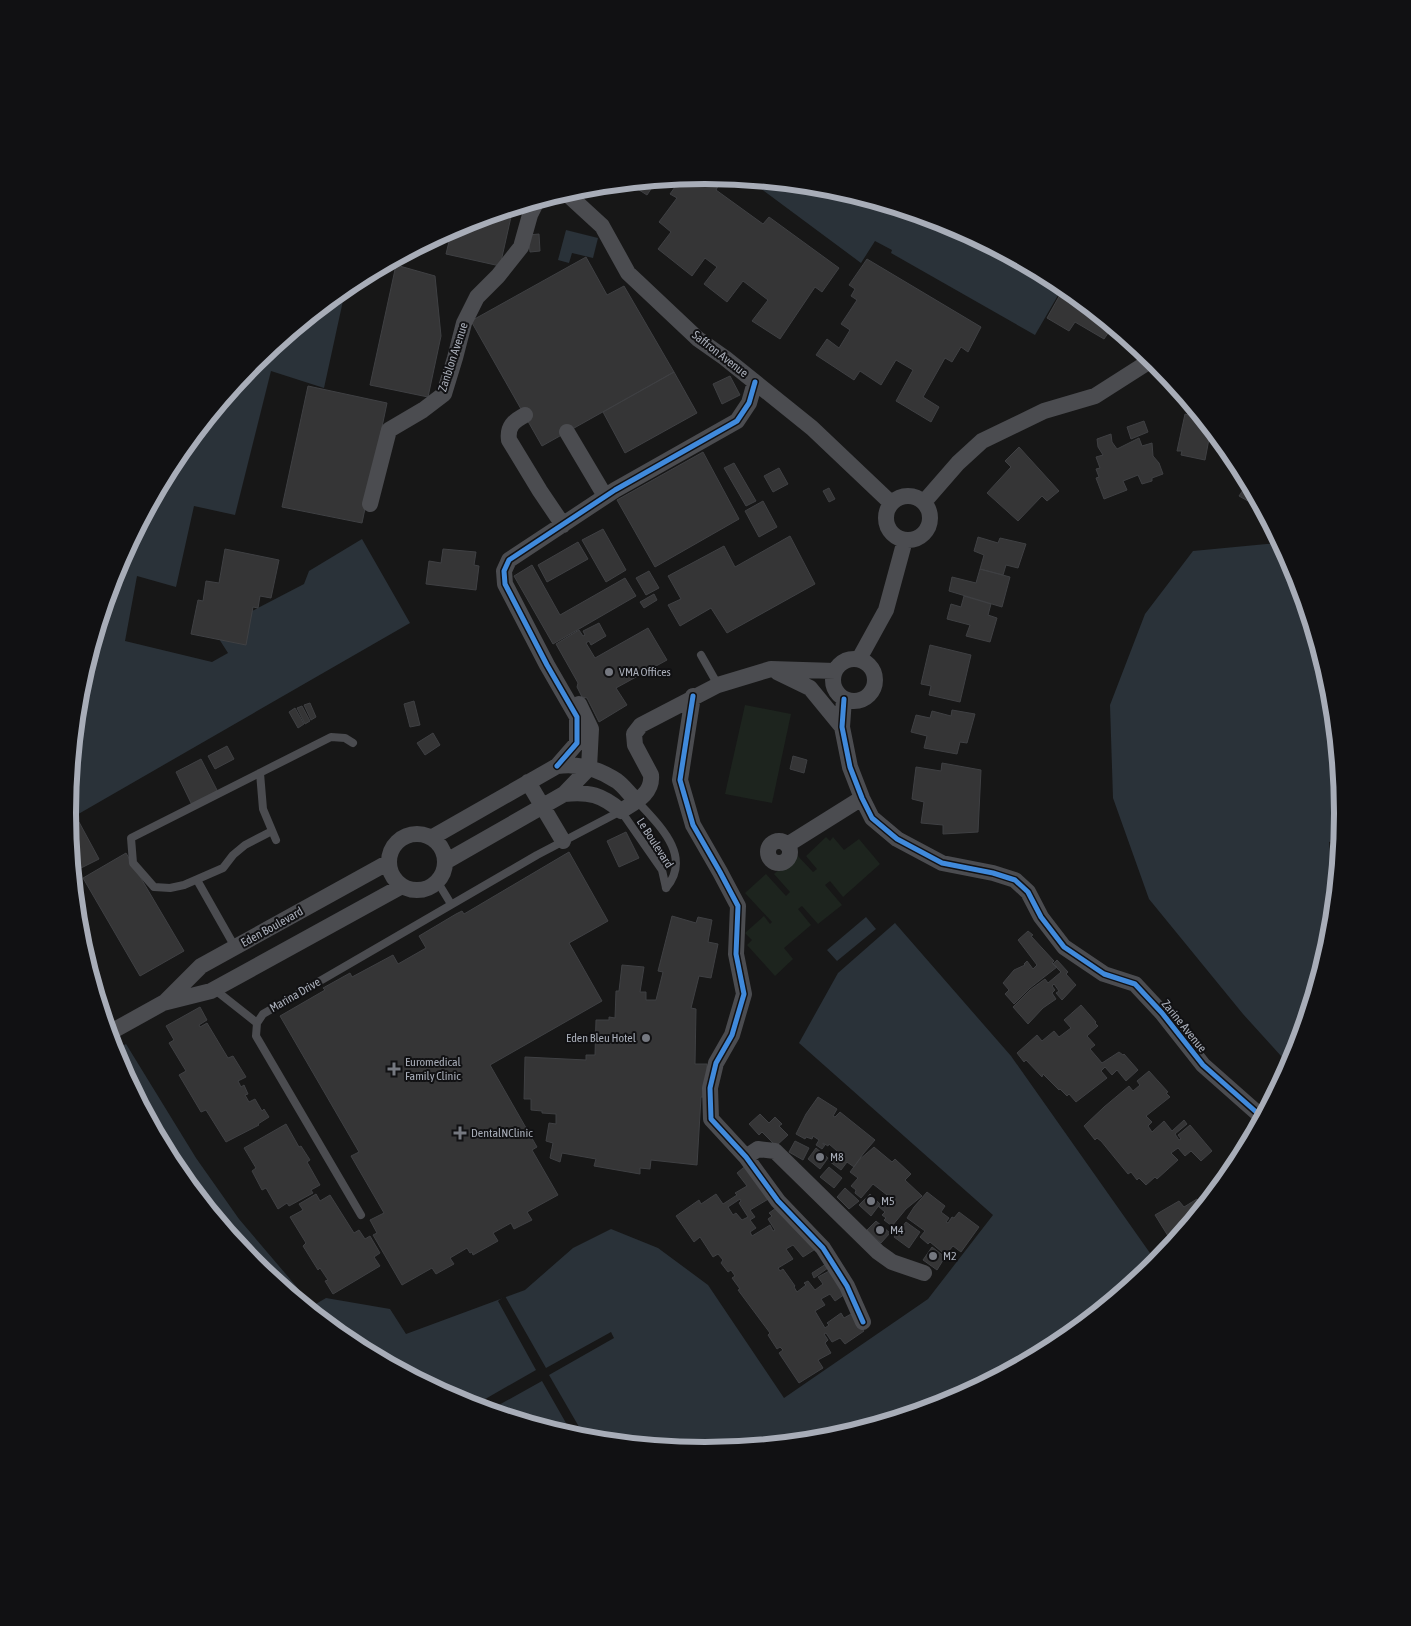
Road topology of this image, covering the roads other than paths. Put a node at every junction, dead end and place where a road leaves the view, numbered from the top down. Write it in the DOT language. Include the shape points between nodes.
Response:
graph roads {
  1 [pos="572,198"];
  2 [pos="534,208"];
  3 [pos="1145,364"];
  4 [pos="755,382"];
  5 [pos="524,415"];
  6 [pos="567,432"];
  7 [pos="606,496"];
  8 [pos="891,502"];
  9 [pos="924,502"];
  10 [pos="370,504"];
  11 [pos="563,525"];
  12 [pos="905,540"];
  13 [pos="532,634"];
  14 [pos="702,655"];
  15 [pos="859,659"];
  16 [pos="771,669"];
  17 [pos="835,671"];
  18 [pos="718,685"];
  19 [pos="693,696"];
  20 [pos="844,699"];
  21 [pos="842,727"];
  22 [pos="352,743"];
  23 [pos="556,766"];
  24 [pos="588,768"];
  25 [pos="260,773"];
  26 [pos="528,782"];
  27 [pos="564,794"];
  28 [pos="862,798"];
  29 [pos="636,801"];
  30 [pos="542,806"];
  31 [pos="621,811"];
  32 [pos="272,831"];
  33 [pos="431,838"];
  34 [pos="276,840"];
  35 [pos="564,841"];
  36 [pos="787,845"];
  37 [pos="389,862"];
  38 [pos="445,862"];
  39 [pos="197,880"];
  40 [pos="437,881"];
  41 [pos="402,886"];
  42 [pos="451,904"];
  43 [pos="235,947"];
  44 [pos="214,989"];
  45 [pos="163,1003"];
  46 [pos="256,1023"];
  47 [pos="115,1030"];
  48 [pos="1258,1113"];
  49 [pos="746,1157"];
  50 [pos="360,1215"];
  51 [pos="924,1274"];
  52 [pos="863,1322"];
  1 -- 4 [label="street, Saffron Avenue" via="602,226 628,273 698,339"];
  2 -- 10 [label="street, Zanblon Avenue" via="521,247 477,297 464,323 444,394 388,430"];
  3 -- 9 [label="street" via="1095,396 1044,411 982,441"];
  4 -- 7 [label="street" via="749,403 737,421"];
  4 -- 8 [label="street, Saffron Avenue" via="812,428"];
  5 -- 11 [label="street" via="512,424 509,440"];
  6 -- 7 [label="street"];
  7 -- 11 [label="street"];
  8 -- 9 [label="street" via="905,496"];
  8 -- 12 [label="street" via="886,514 888,528"];
  9 -- 12 [label="street" via="929,509 930,524 920,537"];
  11 -- 13 [label="street" via="513,556 504,571 505,584"];
  12 -- 15 [label="street" via="886,610"];
  13 -- 23 [label="street" via="577,718 577,743"];
  13 -- 24 [label="street" via="573,691 591,729"];
  14 -- 18 [label="lane"];
  15 -- 17 [label="street" via="845,661"];
  15 -- 20 [label="street" via="875,673 875,687 866,698"];
  16 -- 17 [label="street"];
  16 -- 18 [label="street"];
  16 -- 21 [label="street" via="810,688"];
  17 -- 20 [label="street" via="834,684"];
  18 -- 19 [label="street"];
  19 -- 29 [label="street, Marina Drive" via="641,724 634,734 635,744 652,779 648,792"];
  19 -- 49 [label="street" via="680,780 693,826 738,906 736,954 744,994 732,1035 716,1063 710,1088 710,1118"];
  20 -- 21 [label="street, Zarine Avenue"];
  21 -- 28 [label="street, Zarine Avenue" via="850,768"];
  22 -- 25 [label="lane" via="345,738 331,737"];
  23 -- 24 [label="street" via="568,764"];
  23 -- 26 [label="street"];
  24 -- 27 [label="street"];
  24 -- 29 [label="street" via="618,782"];
  25 -- 32 [label="lane" via="263,809"];
  25 -- 39 [label="lane" via="132,838 133,863 154,887 170,888"];
  26 -- 30 [label="street"];
  26 -- 33 [label="street"];
  27 -- 30 [label="street"];
  27 -- 31 [label="street" via="595,794"];
  28 -- 36 [label="street"];
  28 -- 48 [label="street, Zarine Avenue" via="872,818 897,839 942,863 1015,880 1028,892 1040,917 1064,947 1104,974 1134,984 1203,1064"];
  29 -- 31 [label="street, Marina Drive"];
  29 -- 31 [label="lane, Le Boulevard" via="657,823 675,851 676,873 666,888 662,870"];
  30 -- 35 [label="street"];
  30 -- 38 [label="street"];
  31 -- 35 [label="lane, Marina Drive"];
  32 -- 34 [label="lane"];
  32 -- 39 [label="lane" via="246,845 223,868"];
  33 -- 37 [label="street" via="422,834 404,837 395,844"];
  33 -- 38 [label="street" via="439,844"];
  35 -- 42 [label="lane, Marina Drive"];
  37 -- 41 [label="street" via="395,880"];
  37 -- 43 [label="street, Eden Boulevard"];
  38 -- 40 [label="street"];
  39 -- 43 [label="lane"];
  40 -- 41 [label="street" via="427,888 414,890"];
  40 -- 42 [label="lane"];
  41 -- 44 [label="street, Eden Boulevard"];
  42 -- 46 [label="lane, Marina Drive" via="263,1014"];
  43 -- 45 [label="street, Eden Boulevard" via="201,966"];
  44 -- 45 [label="street, Eden Boulevard"];
  44 -- 46 [label="lane"];
  45 -- 47 [label="street, Eden Boulevard"];
  46 -- 50 [label="lane" via="256,1036"];
  49 -- 51 [label="street" via="758,1149 775,1151 878,1252 892,1262"];
  49 -- 52 [label="street" via="778,1201 823,1248 847,1286"];
}
